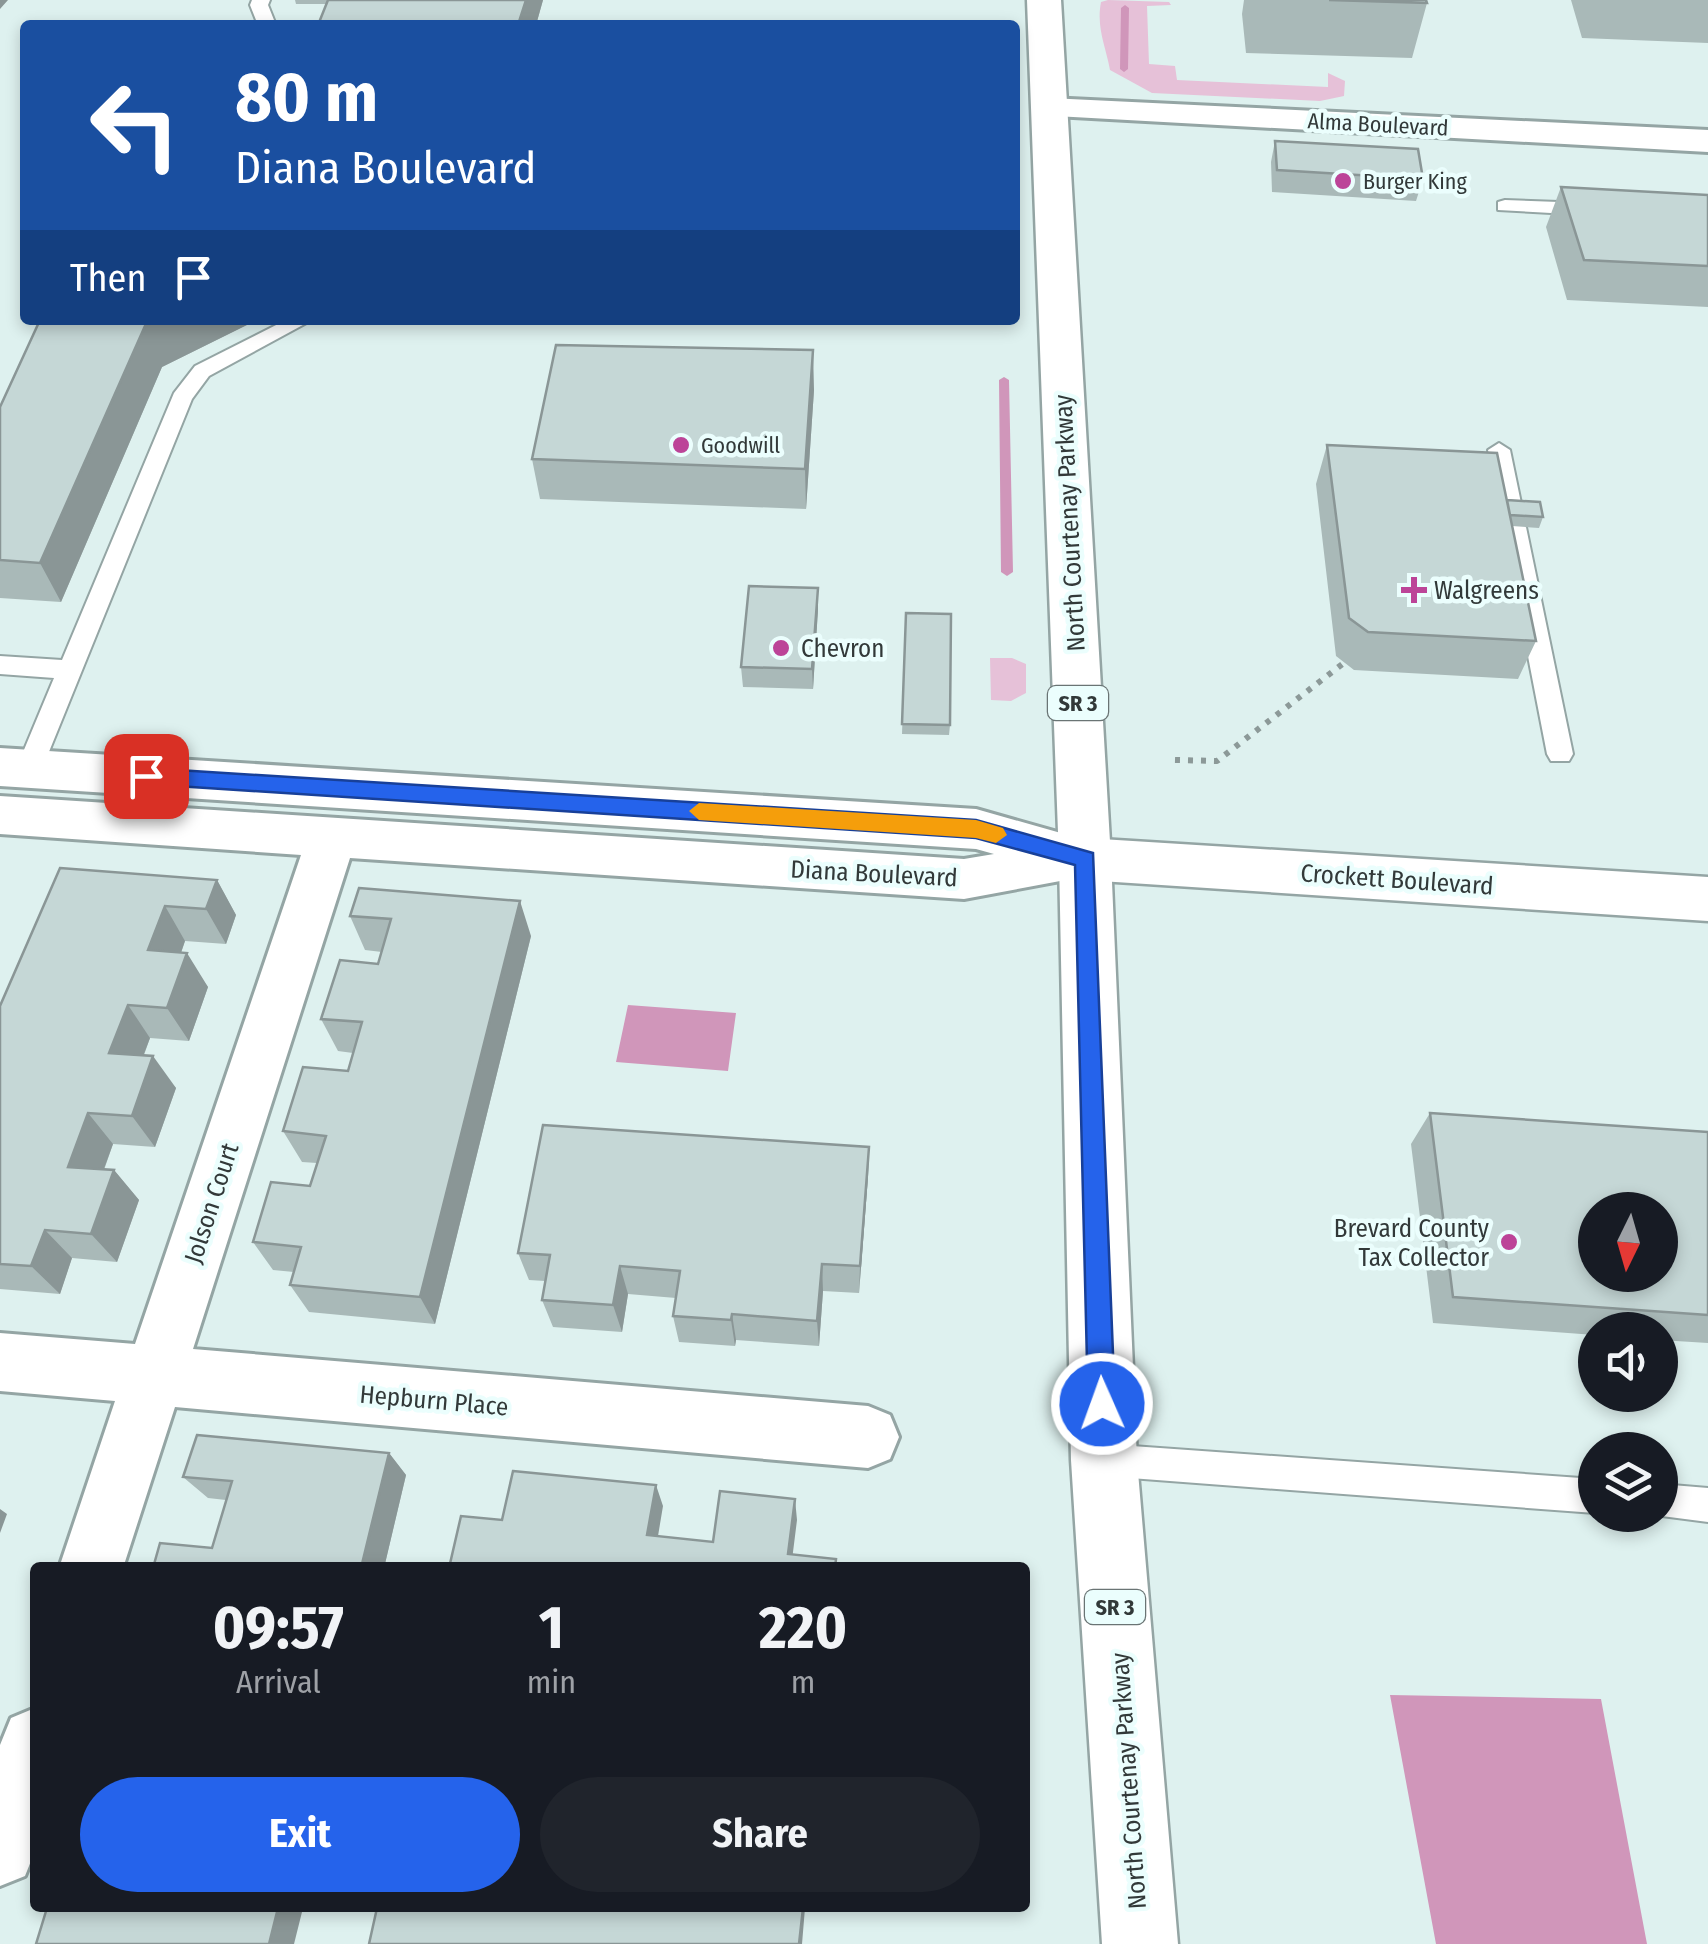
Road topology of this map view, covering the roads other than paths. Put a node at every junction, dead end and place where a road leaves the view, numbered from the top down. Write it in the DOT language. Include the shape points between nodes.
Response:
graph roads {
  1 [pos="1044,0"];
  2 [pos="1049,108"];
  3 [pos="1708,141"];
  4 [pos="1505,206"];
  5 [pos="1616,210"];
  6 [pos="292,325"];
  7 [pos="1499,450"];
  8 [pos="0,665"];
  9 [pos="70,670"];
  10 [pos="1560,754"];
  11 [pos="15,768"];
  12 [pos="665,809"];
  13 [pos="4,815"];
  14 [pos="332,838"];
  15 [pos="1086,859"];
  16 [pos="656,860"];
  17 [pos="1708,899"];
  18 [pos="0,1362"];
  19 [pos="153,1376"];
  20 [pos="868,1437"];
  21 [pos="1104,1460"];
  22 [pos="1578,1495"];
  23 [pos="1678,1502"];
  24 [pos="1708,1505"];
  25 [pos="93,1562"];
  26 [pos="30,1758"];
  27 [pos="0,1851"];
  28 [pos="1140,1944"];
  1 -- 2 [label="main road, North Courtenay Parkway / SR 3"];
  2 -- 3 [label="street, Alma Boulevard"];
  2 -- 15 [label="main road, North Courtenay Parkway / SR 3"];
  4 -- 5 [label="lane"];
  6 -- 9 [label="lane" via="202,371 182,398"];
  7 -- 10 [label="lane"];
  8 -- 9 [label="lane"];
  9 -- 11 [label="lane"];
  11 -- 12 [label="street, Diana Boulevard"];
  11 -- 13 [label="street, Diana Boulevard"];
  12 -- 15 [label="street, Diana Boulevard" via="976,829"];
  12 -- 16 [label="street"];
  13 -- 14 [label="street, Diana Boulevard"];
  14 -- 16 [label="street, Diana Boulevard"];
  14 -- 19 [label="street, Jolson Court"];
  15 -- 16 [label="street, Diana Boulevard" via="964,880"];
  15 -- 17 [label="main road, Crockett Boulevard"];
  15 -- 21 [label="main road, North Courtenay Parkway / SR 3"];
  18 -- 19 [label="street, Hepburn Place"];
  19 -- 20 [label="street, Hepburn Place"];
  19 -- 25 [label="street, Jolson Court"];
  21 -- 22 [label="lane"];
  21 -- 28 [label="main road, North Courtenay Parkway / SR 3"];
  23 -- 24 [label="lane"];
  26 -- 27 [label="street"];
}
